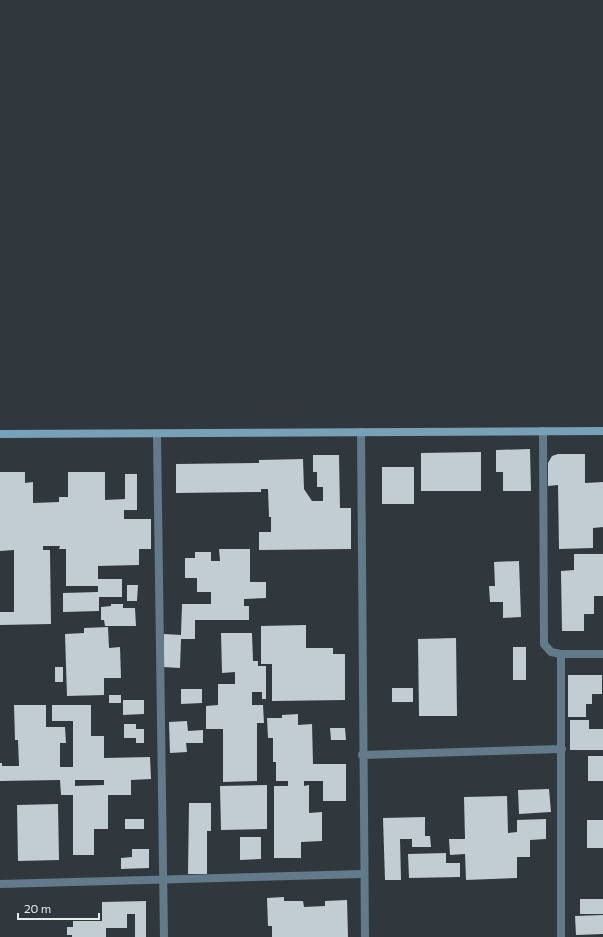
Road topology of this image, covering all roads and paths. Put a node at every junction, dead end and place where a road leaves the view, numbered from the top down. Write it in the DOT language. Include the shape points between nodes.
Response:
graph roads {
  1 [pos="543,431"];
  2 [pos="603,431"];
  3 [pos="361,432"];
  4 [pos="0,434"];
  5 [pos="157,434"];
  6 [pos="561,654"];
  7 [pos="603,654"];
  8 [pos="562,749"];
  9 [pos="362,755"];
  10 [pos="363,874"];
  11 [pos="164,880"];
  12 [pos="0,884"];
  13 [pos="164,937"];
  14 [pos="365,937"];
  15 [pos="562,937"];
  1 -- 2 [label="street"];
  1 -- 3 [label="street"];
  1 -- 6 [label="street" via="543,633 544,644 550,652"];
  3 -- 5 [label="street"];
  3 -- 9 [label="street"];
  4 -- 5 [label="street"];
  5 -- 11 [label="street"];
  6 -- 7 [label="street"];
  6 -- 8 [label="street"];
  8 -- 9 [label="street"];
  8 -- 15 [label="street"];
  9 -- 10 [label="street"];
  10 -- 11 [label="street"];
  10 -- 14 [label="street"];
  11 -- 12 [label="street"];
  11 -- 13 [label="street"];
}
